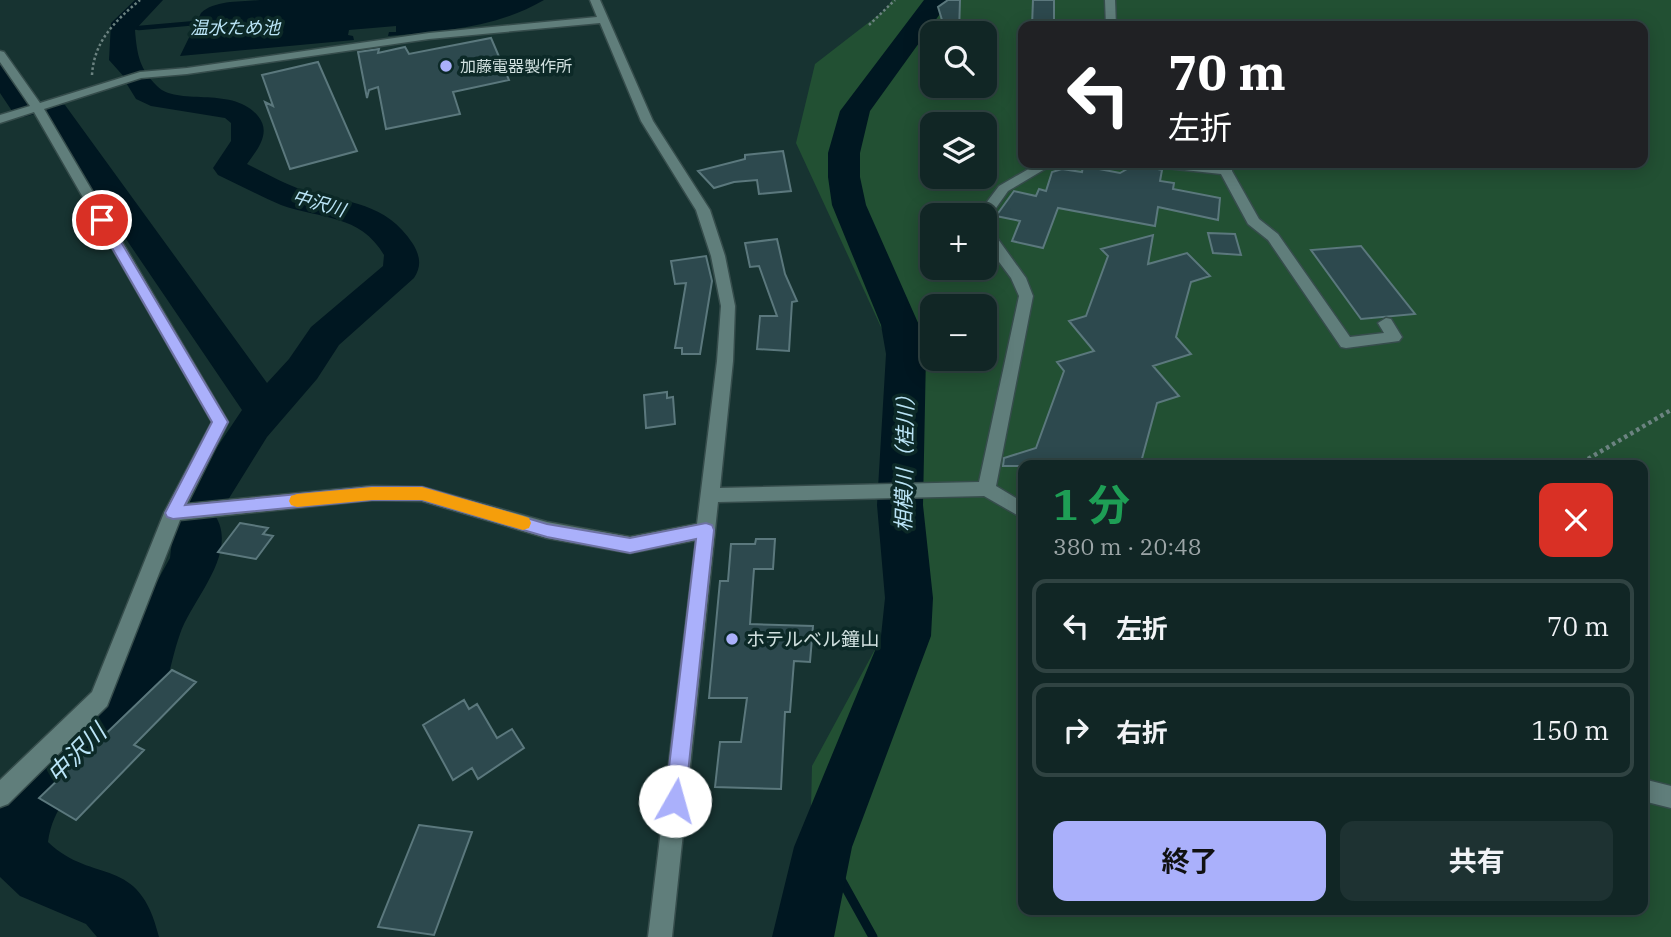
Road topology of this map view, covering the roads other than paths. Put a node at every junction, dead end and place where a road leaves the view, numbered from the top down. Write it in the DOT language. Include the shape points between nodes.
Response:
graph roads {
  1 [pos="594,0"];
  2 [pos="1110,0"];
  3 [pos="603,20"];
  4 [pos="1111,21"];
  5 [pos="0,54"];
  6 [pos="37,107"];
  7 [pos="0,119"];
  8 [pos="1039,168"];
  9 [pos="1226,168"];
  10 [pos="990,203"];
  11 [pos="997,251"];
  12 [pos="1385,323"];
  13 [pos="987,489"];
  14 [pos="710,495"];
  15 [pos="1018,508"];
  16 [pos="173,513"];
  17 [pos="706,530"];
  18 [pos="1648,791"];
  19 [pos="0,796"];
  20 [pos="1671,797"];
  21 [pos="660,937"];
  1 -- 3 [label="street"];
  2 -- 4 [label="street"];
  3 -- 6 [label="street" via="429,36 140,75"];
  3 -- 14 [label="street" via="647,121 703,210 718,256 728,306"];
  5 -- 6 [label="street"];
  6 -- 7 [label="street"];
  6 -- 16 [label="street" via="220,422"];
  8 -- 10 [label="street" via="1009,183"];
  9 -- 12 [label="street" via="1253,222 1273,237 1346,344 1394,337"];
  11 -- 13 [label="street" via="1022,282 1026,296"];
  13 -- 14 [label="street"];
  13 -- 15 [label="street"];
  14 -- 17 [label="street"];
  16 -- 17 [label="street" via="372,493 422,494 547,530 630,545"];
  16 -- 19 [label="street" via="100,699"];
  17 -- 21 [label="street"];
  18 -- 20 [label="street"];
}
